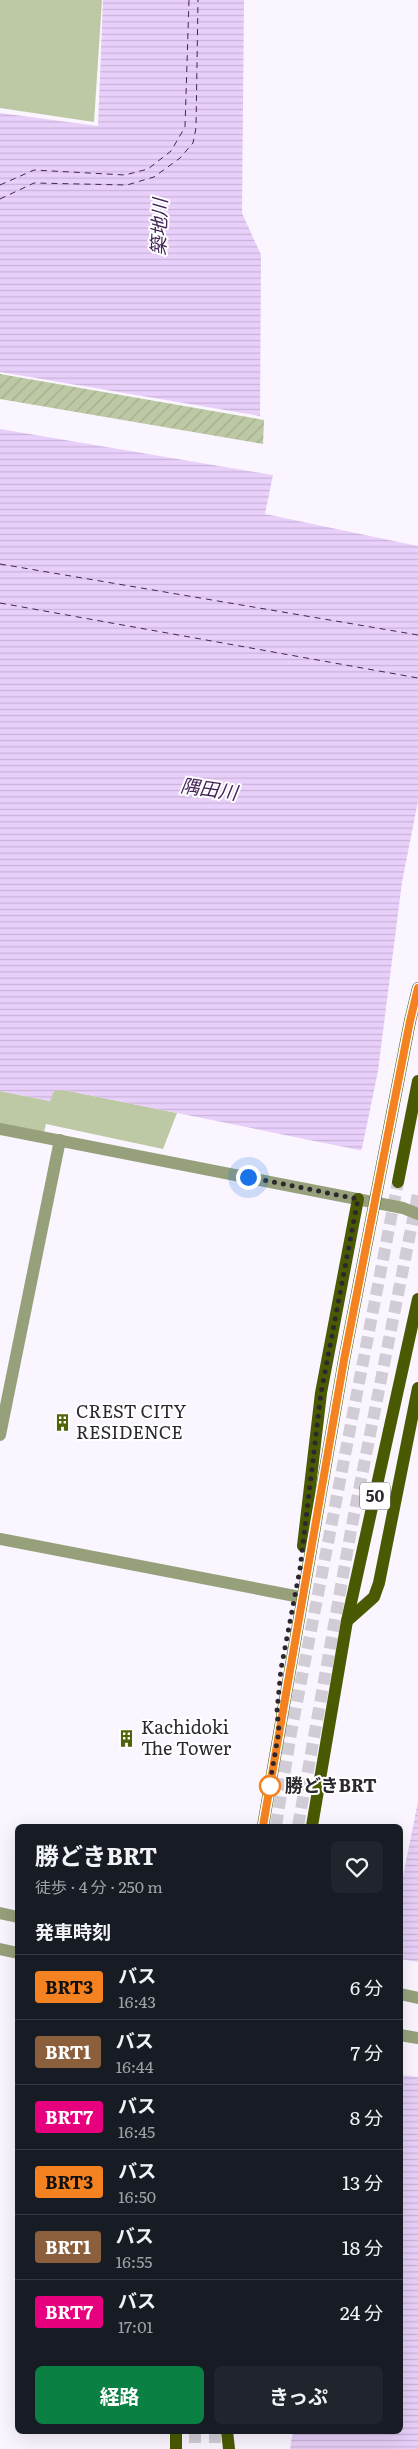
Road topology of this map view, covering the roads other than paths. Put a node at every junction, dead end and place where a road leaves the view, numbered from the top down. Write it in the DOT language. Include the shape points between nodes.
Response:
graph roads {
  1 [pos="418,988"];
  2 [pos="418,1082"];
  3 [pos="0,1129"];
  4 [pos="60,1140"];
  5 [pos="398,1182"];
  6 [pos="358,1199"];
  7 [pos="418,1214"];
  8 [pos="418,1299"];
  9 [pos="418,1388"];
  10 [pos="0,1435"];
  11 [pos="0,1539"];
  12 [pos="295,1596"];
  13 [pos="347,1621"];
  14 [pos="279,1731"];
  15 [pos="263,1824"];
  16 [pos="312,1824"];
  17 [pos="0,1914"];
  18 [pos="15,1916"];
  19 [pos="0,1949"];
  20 [pos="15,1952"];
  21 [pos="403,1995"];
  22 [pos="418,1998"];
  23 [pos="403,2036"];
  24 [pos="418,2038"];
  25 [pos="176,2434"];
  26 [pos="227,2434"];
  27 [pos="176,2449"];
  28 [pos="229,2449"];
  1 -- 14 [label="main road" via="344,1360"];
  2 -- 5 [label="main road"];
  3 -- 4 [label="street"];
  4 -- 6 [label="street"];
  4 -- 10 [label="street"];
  6 -- 7 [label="street"];
  6 -- 12 [label="main road" via="321,1393"];
  8 -- 13 [label="main road, 50"];
  9 -- 13 [label="main road" via="374,1597"];
  11 -- 12 [label="street"];
  12 -- 14 [label="main road" via="281,1669 277,1711"];
  13 -- 16 [label="main road, 50"];
  14 -- 15 [label="main road"];
  17 -- 18 [label="street"];
  19 -- 20 [label="street"];
  21 -- 22 [label="street"];
  23 -- 24 [label="street"];
  25 -- 27 [label="main road"];
  26 -- 28 [label="main road"];
}
